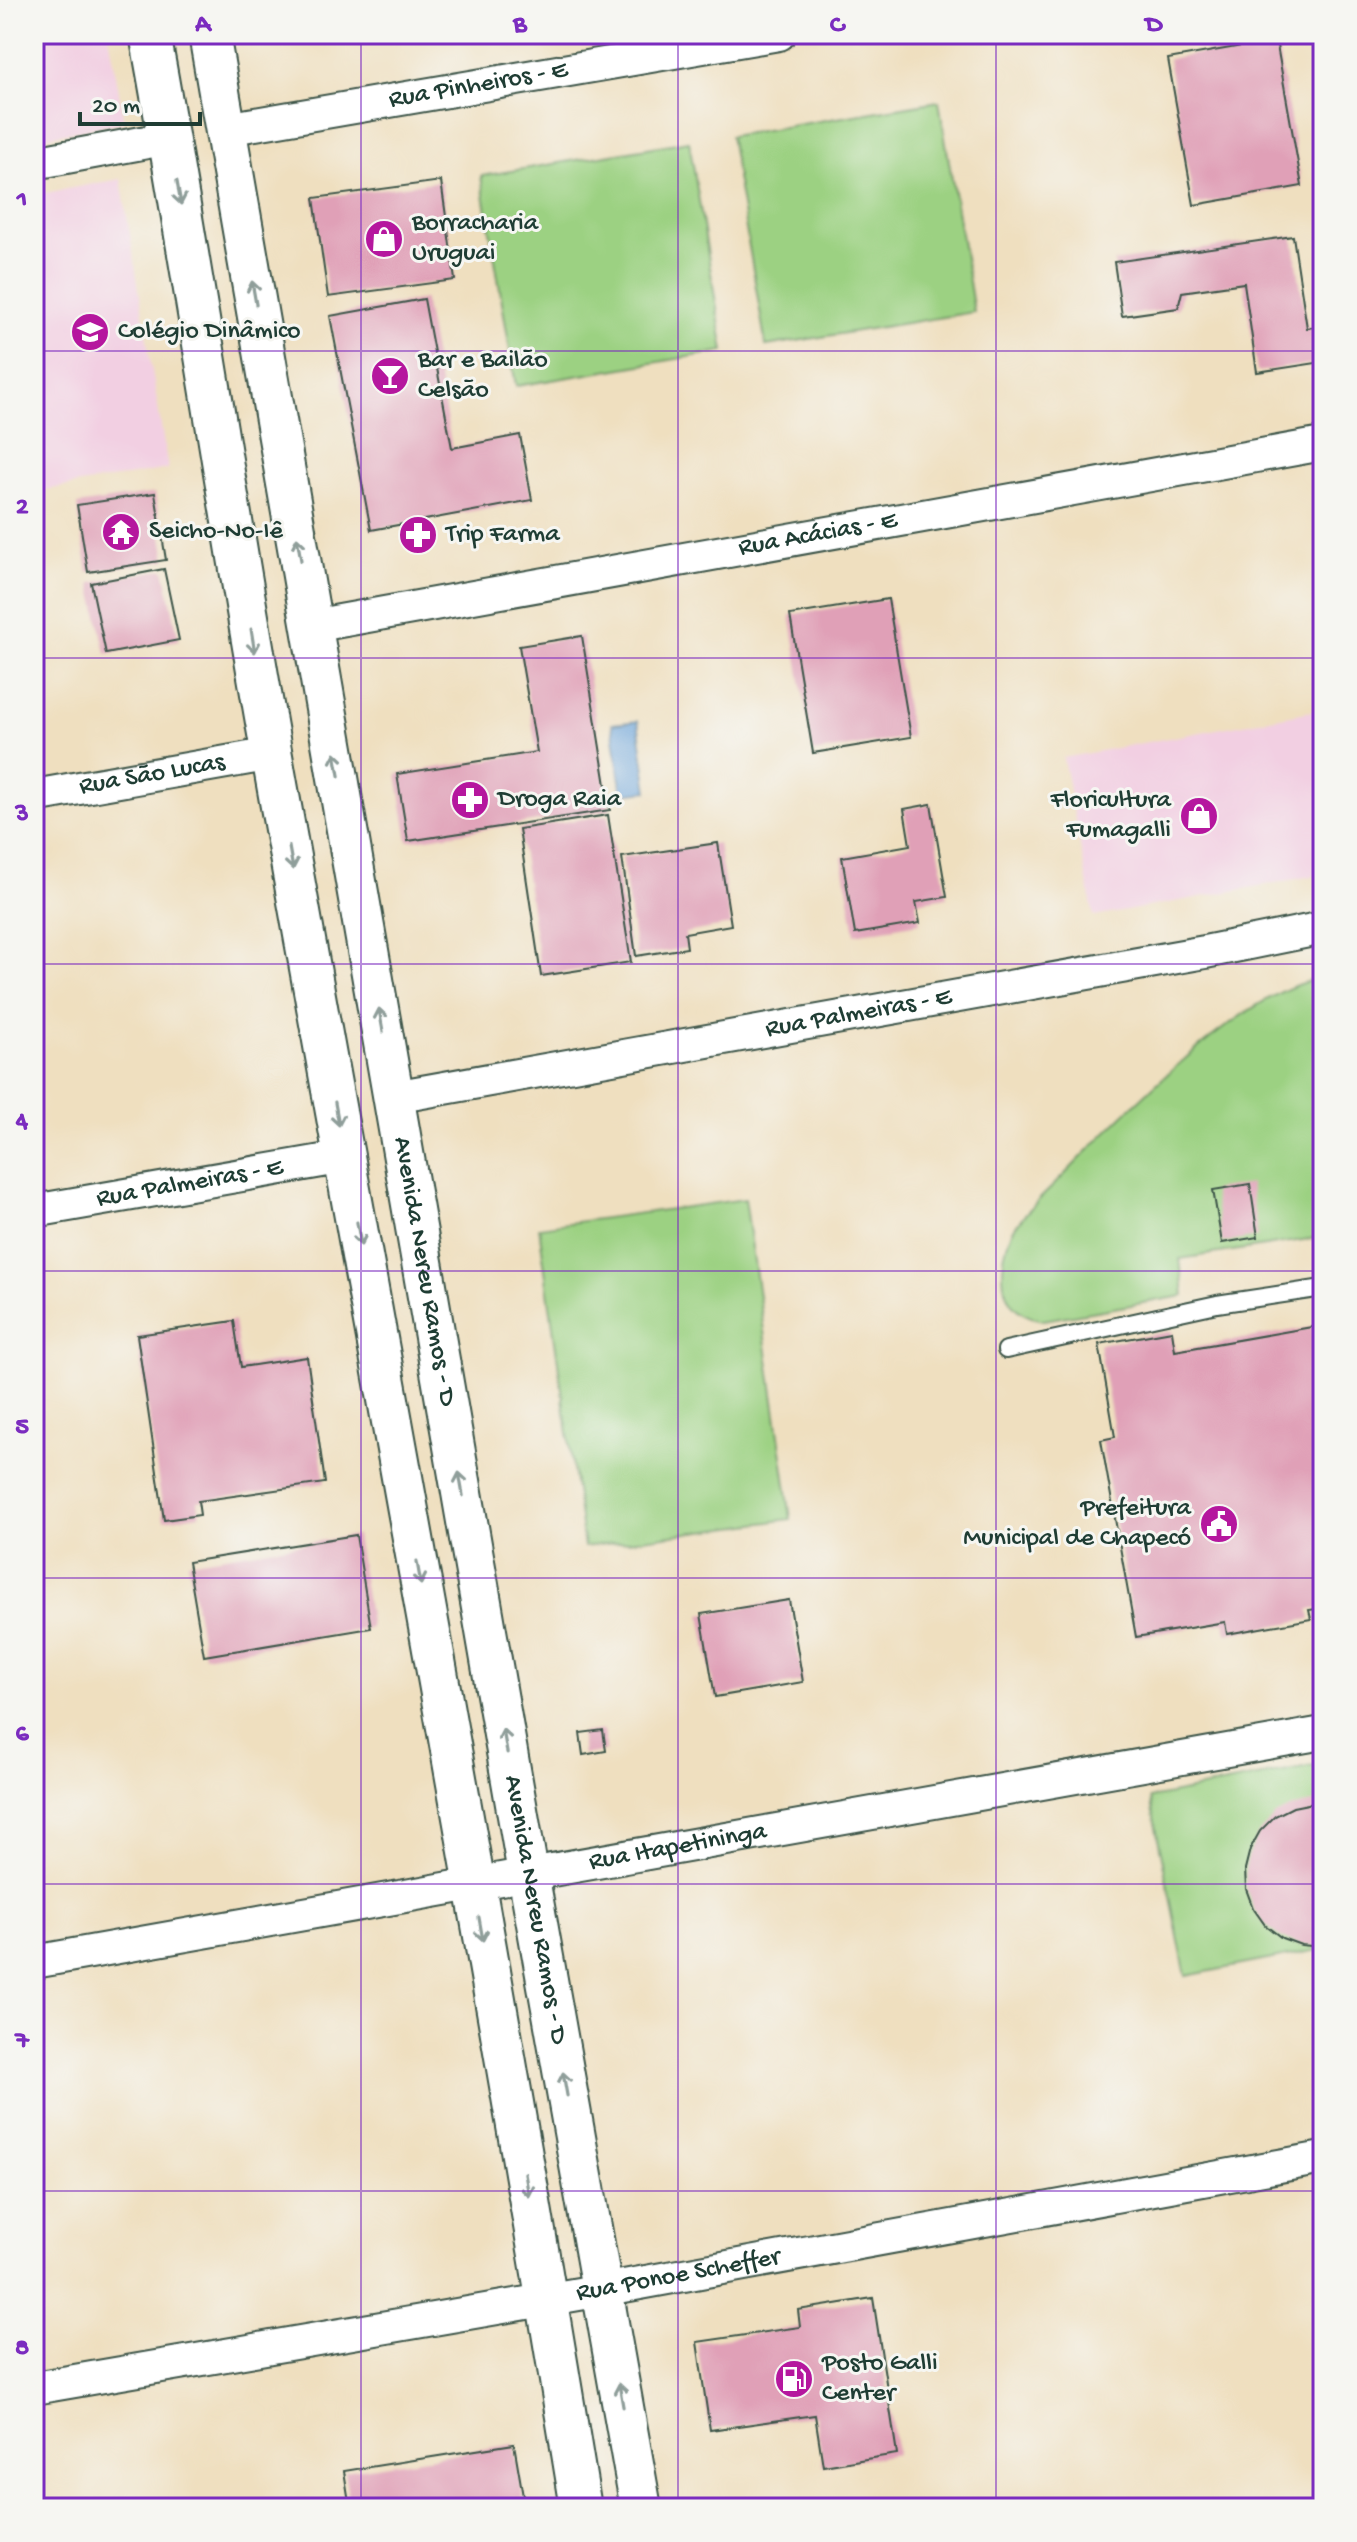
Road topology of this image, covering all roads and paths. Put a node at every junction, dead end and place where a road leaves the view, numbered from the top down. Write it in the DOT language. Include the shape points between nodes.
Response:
graph roads {
  1 [pos="150,34"];
  2 [pos="209,34"];
  3 [pos="779,34"];
  4 [pos="226,129"];
  5 [pos="169,138"];
  6 [pos="34,163"];
  7 [pos="1323,444"];
  8 [pos="312,626"];
  9 [pos="272,754"];
  10 [pos="34,796"];
  11 [pos="1323,928"];
  12 [pos="394,1097"];
  13 [pos="345,1157"];
  14 [pos="34,1211"];
  15 [pos="1323,1288"];
  16 [pos="1006,1350"];
  17 [pos="1323,1733"];
  18 [pos="528,1873"];
  19 [pos="473,1883"];
  20 [pos="34,1962"];
  21 [pos="1323,2158"];
  22 [pos="602,2290"];
  23 [pos="547,2300"];
  24 [pos="34,2388"];
  25 [pos="581,2508"];
  26 [pos="641,2508"];
  1 -- 5 [label="street"];
  2 -- 4 [label="street, Avenida Nereu Ramos - D"];
  3 -- 4 [label="street, Rua Pinheiros - E"];
  8 -- 4 [label="street, Avenida Nereu Ramos - D, one-way"];
  5 -- 6 [label="street"];
  5 -- 9 [label="street, one-way"];
  7 -- 8 [label="street, Rua Acácias - E"];
  12 -- 8 [label="street, Avenida Nereu Ramos - D, one-way"];
  9 -- 10 [label="street, Rua São Lucas"];
  9 -- 13 [label="street, one-way"];
  11 -- 12 [label="street, Rua Palmeiras - E"];
  18 -- 12 [label="street, Avenida Nereu Ramos - D, one-way"];
  13 -- 14 [label="street, Rua Palmeiras - E"];
  13 -- 19 [label="street, one-way"];
  15 -- 16 [label="lane" via="1217,1304"];
  17 -- 18 [label="street, Rua Itapetininga"];
  18 -- 19 [label="street, Rua Itapetininga"];
  22 -- 18 [label="street, Avenida Nereu Ramos - D, one-way"];
  19 -- 20 [label="street, Rua Itapetininga"];
  19 -- 23 [label="street, one-way"];
  21 -- 22 [label="street, Rua Ponoe Scheffer"];
  22 -- 23 [label="street, Rua Ponoe Scheffer"];
  26 -- 22 [label="street, Avenida Nereu Ramos - D, one-way"];
  23 -- 24 [label="street, Rua Ponoe Scheffer"];
  23 -- 25 [label="street"];
}
